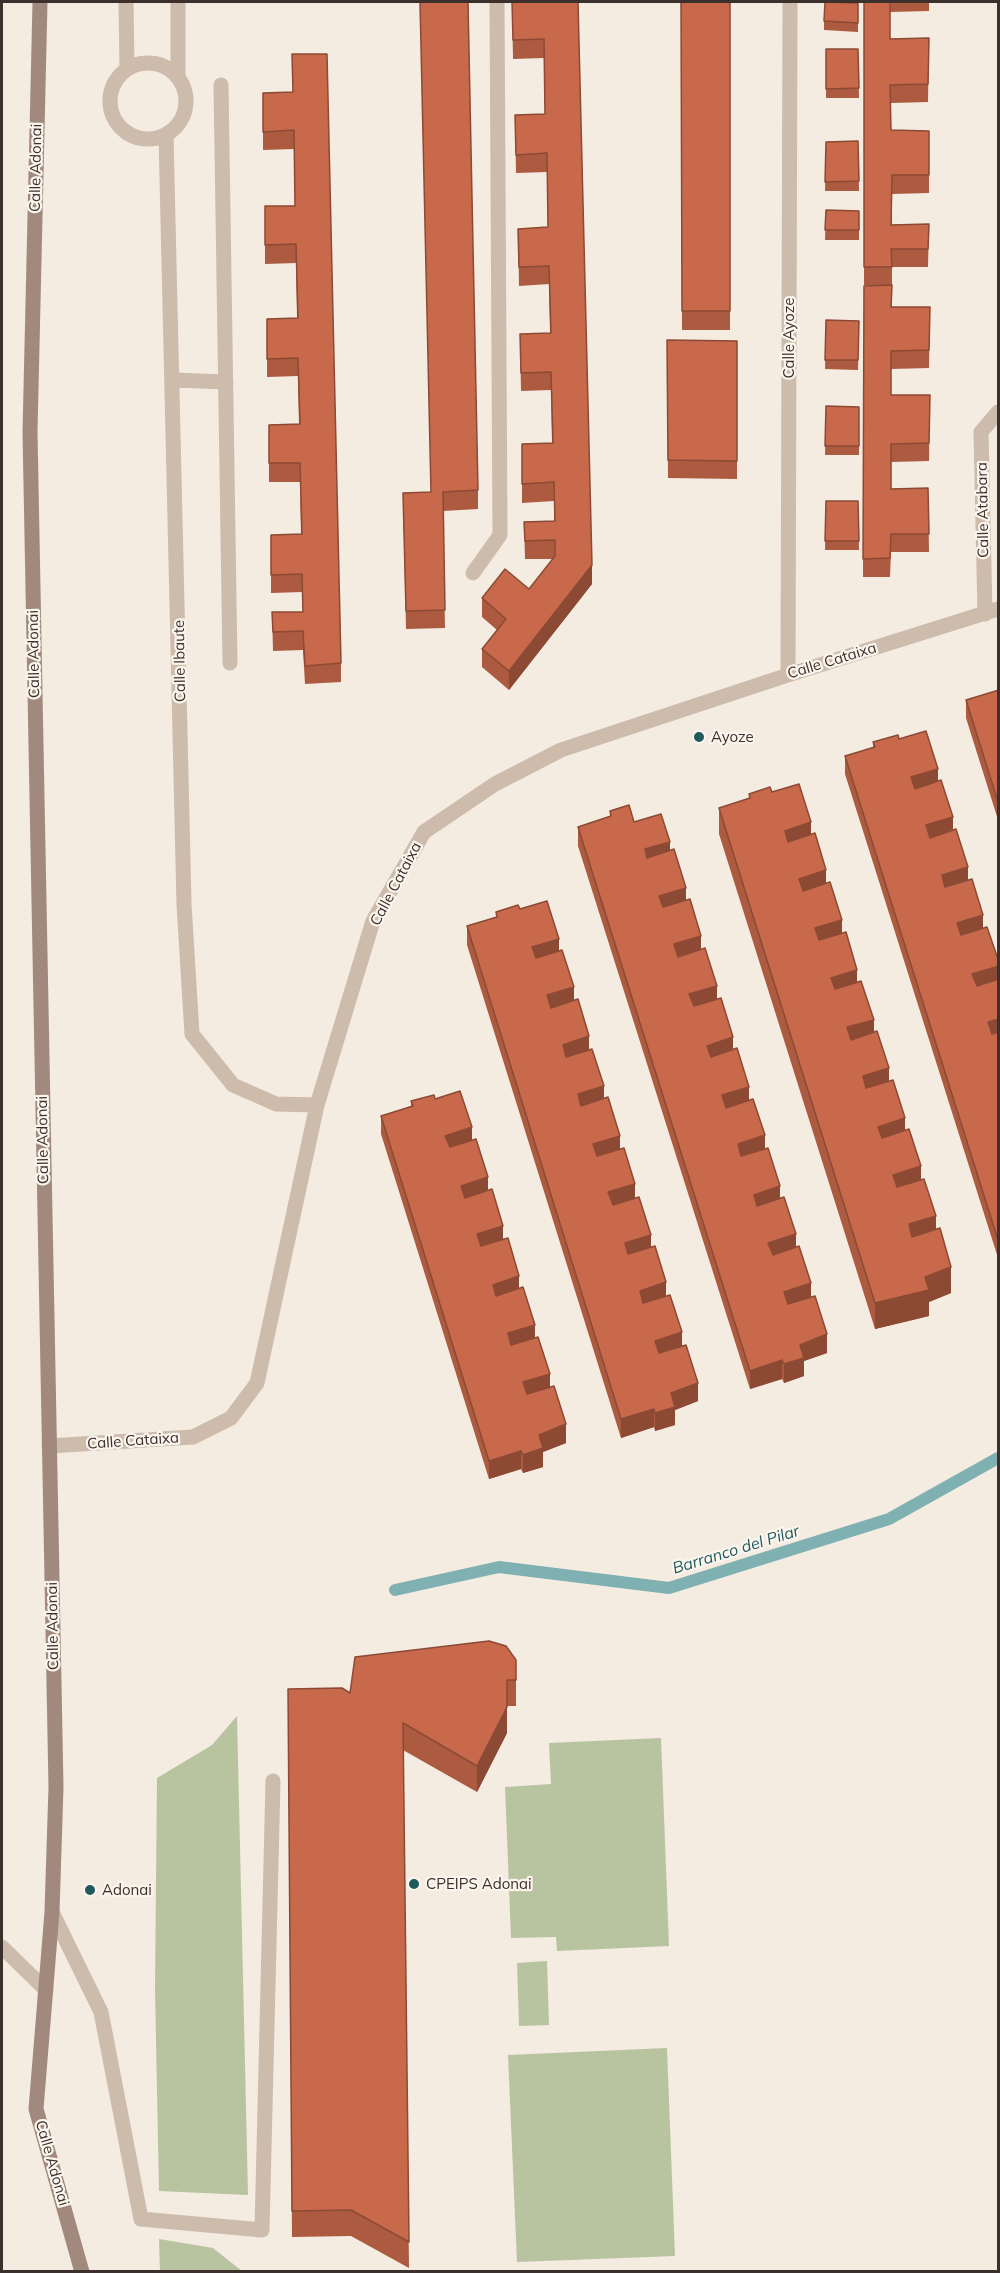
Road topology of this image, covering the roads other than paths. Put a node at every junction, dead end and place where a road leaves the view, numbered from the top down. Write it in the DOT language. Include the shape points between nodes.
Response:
graph roads {
  1 [pos="40,2"];
  2 [pos="126,2"];
  3 [pos="178,2"];
  4 [pos="497,2"];
  5 [pos="790,2"];
  6 [pos="127,69"];
  7 [pos="178,77"];
  8 [pos="221,85"];
  9 [pos="166,135"];
  10 [pos="172,380"];
  11 [pos="225,382"];
  12 [pos="999,412"];
  13 [pos="473,573"];
  14 [pos="992,612"];
  15 [pos="230,663"];
  16 [pos="788,675"];
  17 [pos="317,1105"];
  18 [pos="49,1446"];
  19 [pos="273,1781"];
  20 [pos="52,1912"];
  21 [pos="2,1947"];
  22 [pos="46,1990"];
  23 [pos="82,2271"];
  1 -- 18 [label="street, Calle Adonai" via="30,432"];
  2 -- 6 [label="street"];
  3 -- 7 [label="street"];
  4 -- 13 [label="street" via="500,535"];
  5 -- 16 [label="street, Calle Ayoze"];
  6 -- 7 [label="street" via="142,63 159,64"];
  6 -- 9 [label="street" via="115,81 110,97 114,119 126,133 142,139"];
  7 -- 9 [label="street" via="186,100 179,124"];
  8 -- 11 [label="street"];
  9 -- 10 [label="street, Calle Ibaute"];
  10 -- 11 [label="street"];
  10 -- 17 [label="street, Calle Ibaute" via="184,904 192,1034 233,1085 276,1104"];
  11 -- 15 [label="street"];
  12 -- 14 [label="street, Calle Atabara" via="981,432"];
  14 -- 16 [label="street, Calle Cataixa"];
  16 -- 17 [label="street, Calle Cataixa" via="561,750 495,784 424,832 373,921"];
  17 -- 18 [label="street, Calle Cataixa" via="257,1383 231,1418 193,1437"];
  18 -- 20 [label="street, Calle Adonai" via="56,1787"];
  19 -- 20 [label="street" via="261,2230 141,2219 101,2012"];
  20 -- 22 [label="street, Calle Adonai"];
  21 -- 22 [label="street"];
  22 -- 23 [label="street, Calle Adonai" via="36,2109"];
}
